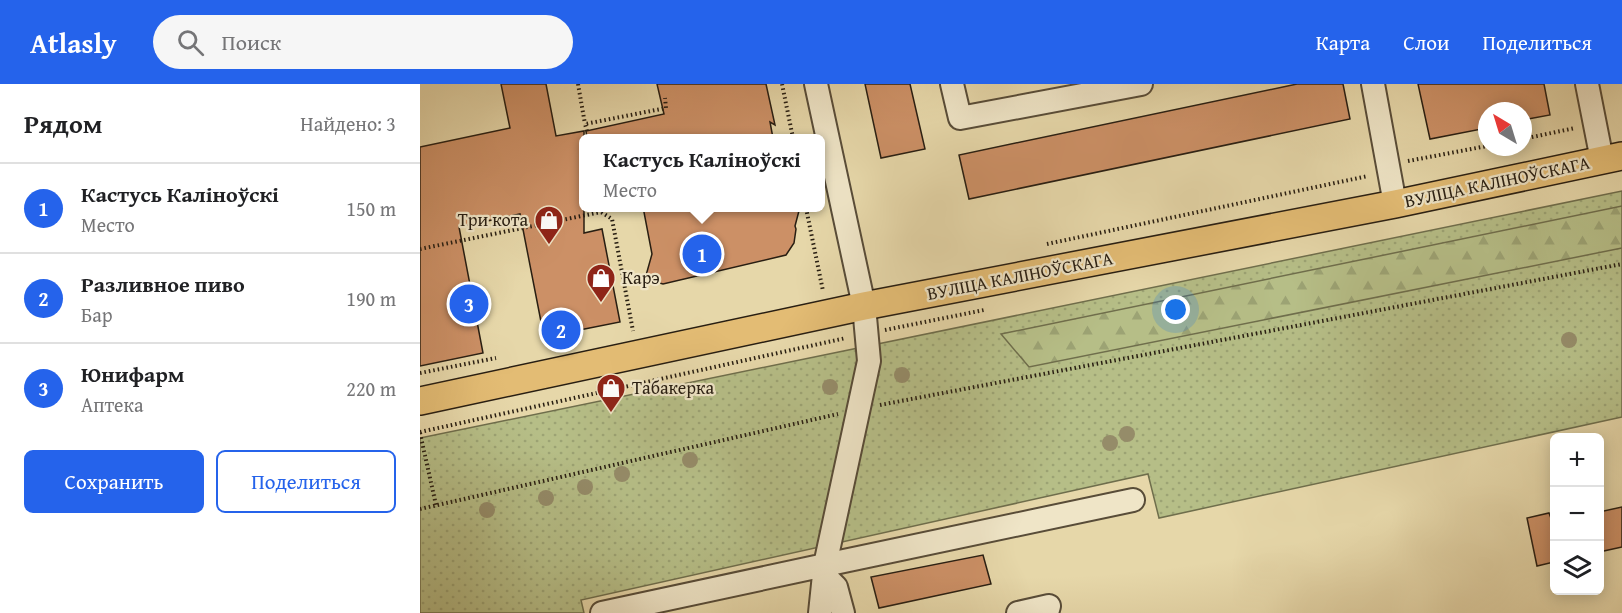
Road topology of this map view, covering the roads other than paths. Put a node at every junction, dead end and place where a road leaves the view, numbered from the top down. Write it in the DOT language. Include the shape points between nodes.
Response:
graph roads {
  1 [pos="816,84"];
  2 [pos="952,84"];
  3 [pos="1142,84"];
  4 [pos="1373,84"];
  5 [pos="1587,84"];
  6 [pos="1612,158"];
  7 [pos="1395,204"];
  8 [pos="864,306"];
  9 [pos="420,401"];
  10 [pos="1133,500"];
  11 [pos="825,570"];
  12 [pos="602,613"];
  13 [pos="820,613"];
  14 [pos="843,613"];
  15 [pos="1018,613"];
  16 [pos="1047,613"];
  1 -- 8 [label="street"];
  2 -- 3 [label="street" via="960,118"];
  4 -- 7 [label="street"];
  5 -- 6 [label="street"];
  6 -- 7 [label="main road, ВУЛІЦА КАЛІНОЎСКАГА"];
  7 -- 8 [label="main road, ВУЛІЦА КАЛІНОЎСКАГА"];
  8 -- 9 [label="main road, ВУЛІЦА КАЛІНОЎСКАГА"];
  8 -- 11 [label="street" via="869,361"];
  10 -- 11 [label="street"];
  11 -- 12 [label="street"];
  11 -- 13 [label="street"];
  11 -- 14 [label="street" via="836,587"];
  15 -- 16 [label="street" via="1049,606"];
}
